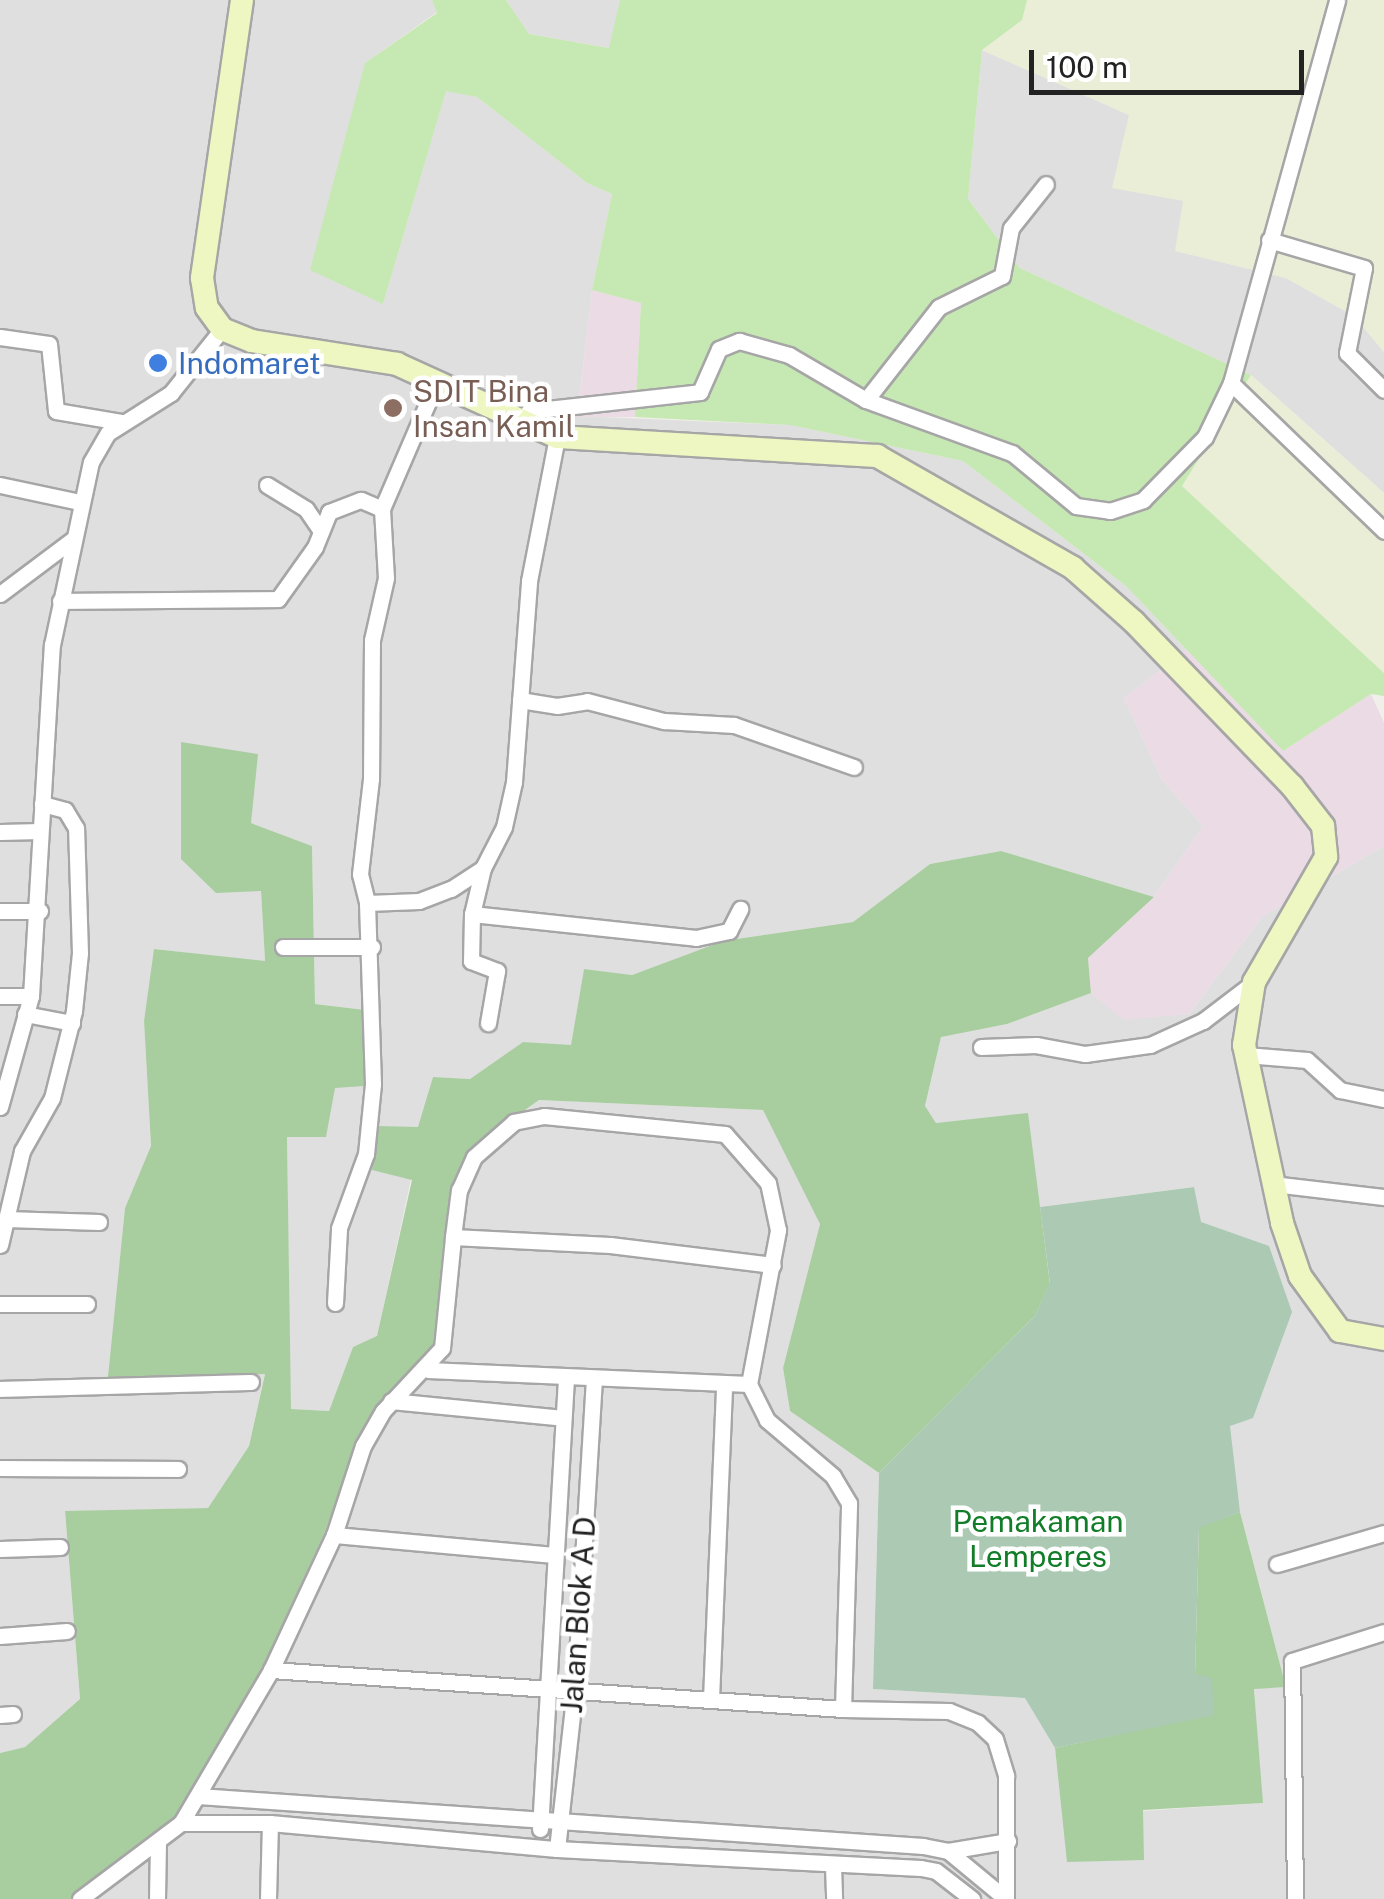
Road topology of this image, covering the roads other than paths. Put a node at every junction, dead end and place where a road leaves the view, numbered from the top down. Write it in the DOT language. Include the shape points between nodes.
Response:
graph roads {
  1 [pos="242,0"];
  2 [pos="1337,0"];
  3 [pos="1046,184"];
  4 [pos="1269,240"];
  5 [pos="222,329"];
  6 [pos="0,337"];
  7 [pos="438,382"];
  8 [pos="1231,383"];
  9 [pos="1384,390"];
  10 [pos="866,400"];
  11 [pos="121,422"];
  12 [pos="518,424"];
  13 [pos="557,437"];
  14 [pos="0,485"];
  15 [pos="268,485"];
  16 [pos="80,502"];
  17 [pos="382,509"];
  18 [pos="321,531"];
  19 [pos="1384,531"];
  20 [pos="72,540"];
  21 [pos="0,594"];
  22 [pos="60,602"];
  23 [pos="520,700"];
  24 [pos="854,767"];
  25 [pos="42,804"];
  26 [pos="40,831"];
  27 [pos="0,832"];
  28 [pos="483,868"];
  29 [pos="367,903"];
  30 [pos="740,910"];
  31 [pos="0,911"];
  32 [pos="40,912"];
  33 [pos="472,914"];
  34 [pos="283,947"];
  35 [pos="372,947"];
  36 [pos="1254,982"];
  37 [pos="0,996"];
  38 [pos="31,996"];
  39 [pos="25,1014"];
  40 [pos="488,1022"];
  41 [pos="72,1023"];
  42 [pos="981,1047"];
  43 [pos="1246,1055"];
  44 [pos="4,1077"];
  45 [pos="1384,1099"];
  46 [pos="0,1107"];
  47 [pos="1273,1184"];
  48 [pos="1384,1197"];
  49 [pos="6,1219"];
  50 [pos="99,1222"];
  51 [pos="453,1238"];
  52 [pos="0,1245"];
  53 [pos="773,1266"];
  54 [pos="335,1302"];
  55 [pos="0,1304"];
  56 [pos="87,1304"];
  57 [pos="1384,1340"];
  58 [pos="428,1370"];
  59 [pos="566,1379"];
  60 [pos="594,1380"];
  61 [pos="251,1382"];
  62 [pos="724,1383"];
  63 [pos="750,1384"];
  64 [pos="0,1389"];
  65 [pos="392,1401"];
  66 [pos="563,1418"];
  67 [pos="0,1468"];
  68 [pos="178,1469"];
  69 [pos="1384,1533"];
  70 [pos="334,1535"];
  71 [pos="60,1547"];
  72 [pos="0,1550"];
  73 [pos="552,1554"];
  74 [pos="1278,1564"];
  75 [pos="67,1631"];
  76 [pos="1384,1632"];
  77 [pos="0,1636"];
  78 [pos="272,1670"];
  79 [pos="551,1686"];
  80 [pos="575,1689"];
  81 [pos="711,1699"];
  82 [pos="844,1709"];
  83 [pos="198,1796"];
  84 [pos="540,1822"];
  85 [pos="181,1823"];
  86 [pos="270,1823"];
  87 [pos="559,1824"];
  88 [pos="158,1842"];
  89 [pos="1008,1842"];
  90 [pos="538,1848"];
  91 [pos="556,1849"];
  92 [pos="948,1851"];
  93 [pos="833,1866"];
  94 [pos="80,1899"];
  95 [pos="157,1899"];
  96 [pos="268,1899"];
  97 [pos="834,1899"];
  98 [pos="972,1899"];
  99 [pos="1006,1899"];
  100 [pos="1295,1899"];
  1 -- 5 [label="street" via="202,278 207,308"];
  2 -- 4 [label="street"];
  3 -- 10 [label="street" via="1011,228 1002,276 939,307"];
  4 -- 8 [label="street"];
  4 -- 9 [label="street" via="1364,268 1346,348"];
  5 -- 7 [label="street" via="252,342 374,357"];
  5 -- 11 [label="street" via="172,393"];
  6 -- 11 [label="street" via="48,342 56,410"];
  7 -- 12 [label="street"];
  7 -- 17 [label="street"];
  8 -- 10 [label="street" via="1205,436 1182,463 1143,500 1110,512 1076,506 1025,461 989,442"];
  8 -- 19 [label="street"];
  10 -- 12 [label="street" via="789,354 739,341 719,349 700,392 528,411"];
  11 -- 16 [label="street" via="96,448"];
  12 -- 13 [label="street"];
  13 -- 23 [label="street" via="530,569"];
  13 -- 36 [label="street" via="856,451 894,465 1073,568 1134,622 1323,826 1326,857 1314,887"];
  14 -- 16 [label="street"];
  15 -- 18 [label="street" via="306,508"];
  16 -- 20 [label="street"];
  17 -- 18 [label="street" via="361,500 330,512"];
  17 -- 29 [label="street" via="386,578 372,640 371,779 360,874"];
  18 -- 22 [label="street" via="278,599"];
  20 -- 21 [label="street"];
  20 -- 22 [label="street"];
  22 -- 25 [label="street"];
  23 -- 24 [label="street" via="556,706 587,701 664,721 734,725"];
  23 -- 28 [label="street" via="510,805"];
  25 -- 26 [label="street"];
  25 -- 41 [label="street" via="65,810 76,828 80,953"];
  26 -- 27 [label="street"];
  26 -- 32 [label="street"];
  28 -- 29 [label="street" via="437,896"];
  28 -- 33 [label="street"];
  29 -- 35 [label="street"];
  30 -- 33 [label="street" via="729,932 696,938"];
  31 -- 32 [label="street"];
  32 -- 38 [label="street"];
  33 -- 40 [label="street" via="470,961 496,971"];
  34 -- 35 [label="street"];
  35 -- 54 [label="street" via="368,1139 338,1228"];
  36 -- 42 [label="street" via="1203,1021 1150,1046 1085,1054 1036,1045"];
  36 -- 43 [label="street" via="1244,1020"];
  37 -- 38 [label="street"];
  38 -- 39 [label="street"];
  39 -- 41 [label="street"];
  39 -- 44 [label="street"];
  41 -- 49 [label="street" via="52,1098 22,1151"];
  43 -- 45 [label="street" via="1307,1060 1340,1090"];
  43 -- 47 [label="street"];
  44 -- 46 [label="street"];
  47 -- 48 [label="street"];
  47 -- 57 [label="street" via="1291,1257 1328,1321 1353,1336"];
  49 -- 50 [label="street"];
  49 -- 52 [label="street"];
  51 -- 53 [label="street" via="610,1245"];
  51 -- 53 [label="street" via="465,1173 514,1122 544,1116 700,1127 736,1142 768,1183 778,1213"];
  51 -- 58 [label="street" via="445,1337"];
  53 -- 63 [label="street"];
  55 -- 56 [label="street"];
  58 -- 59 [label="street"];
  58 -- 65 [label="street"];
  59 -- 60 [label="street"];
  59 -- 66 [label="street"];
  60 -- 62 [label="street"];
  60 -- 80 [label="street, Jalan Blok A D"];
  61 -- 64 [label="street"];
  62 -- 63 [label="street"];
  62 -- 81 [label="street"];
  63 -- 82 [label="street" via="767,1420 833,1476 848,1503"];
  65 -- 66 [label="street"];
  65 -- 70 [label="street" via="363,1446"];
  66 -- 73 [label="street"];
  67 -- 68 [label="street"];
  69 -- 74 [label="street"];
  70 -- 73 [label="street"];
  70 -- 78 [label="street"];
  71 -- 72 [label="street"];
  73 -- 79 [label="street"];
  75 -- 77 [label="street"];
  76 -- 100 [label="street" via="1292,1661"];
  78 -- 79 [label="street"];
  78 -- 83 [label="street"];
  79 -- 80 [label="street"];
  79 -- 84 [label="street"];
  80 -- 81 [label="street"];
  80 -- 87 [label="street, Jalan Blok A D"];
  81 -- 82 [label="street"];
  82 -- 89 [label="street" via="950,1710 978,1722 1004,1761"];
  83 -- 84 [label="street"];
  83 -- 85 [label="street"];
  84 -- 87 [label="street"];
  84 -- 90 [label="street"];
  85 -- 86 [label="street"];
  85 -- 88 [label="street"];
  86 -- 90 [label="street"];
  86 -- 96 [label="street"];
  87 -- 91 [label="street, Jalan Blok A D"];
  87 -- 92 [label="street"];
  88 -- 94 [label="street"];
  88 -- 95 [label="street"];
  89 -- 92 [label="street"];
  89 -- 99 [label="street"];
  90 -- 91 [label="street"];
  91 -- 93 [label="street"];
  92 -- 99 [label="street"];
  93 -- 97 [label="street"];
  93 -- 98 [label="street" via="928,1869"];
}
